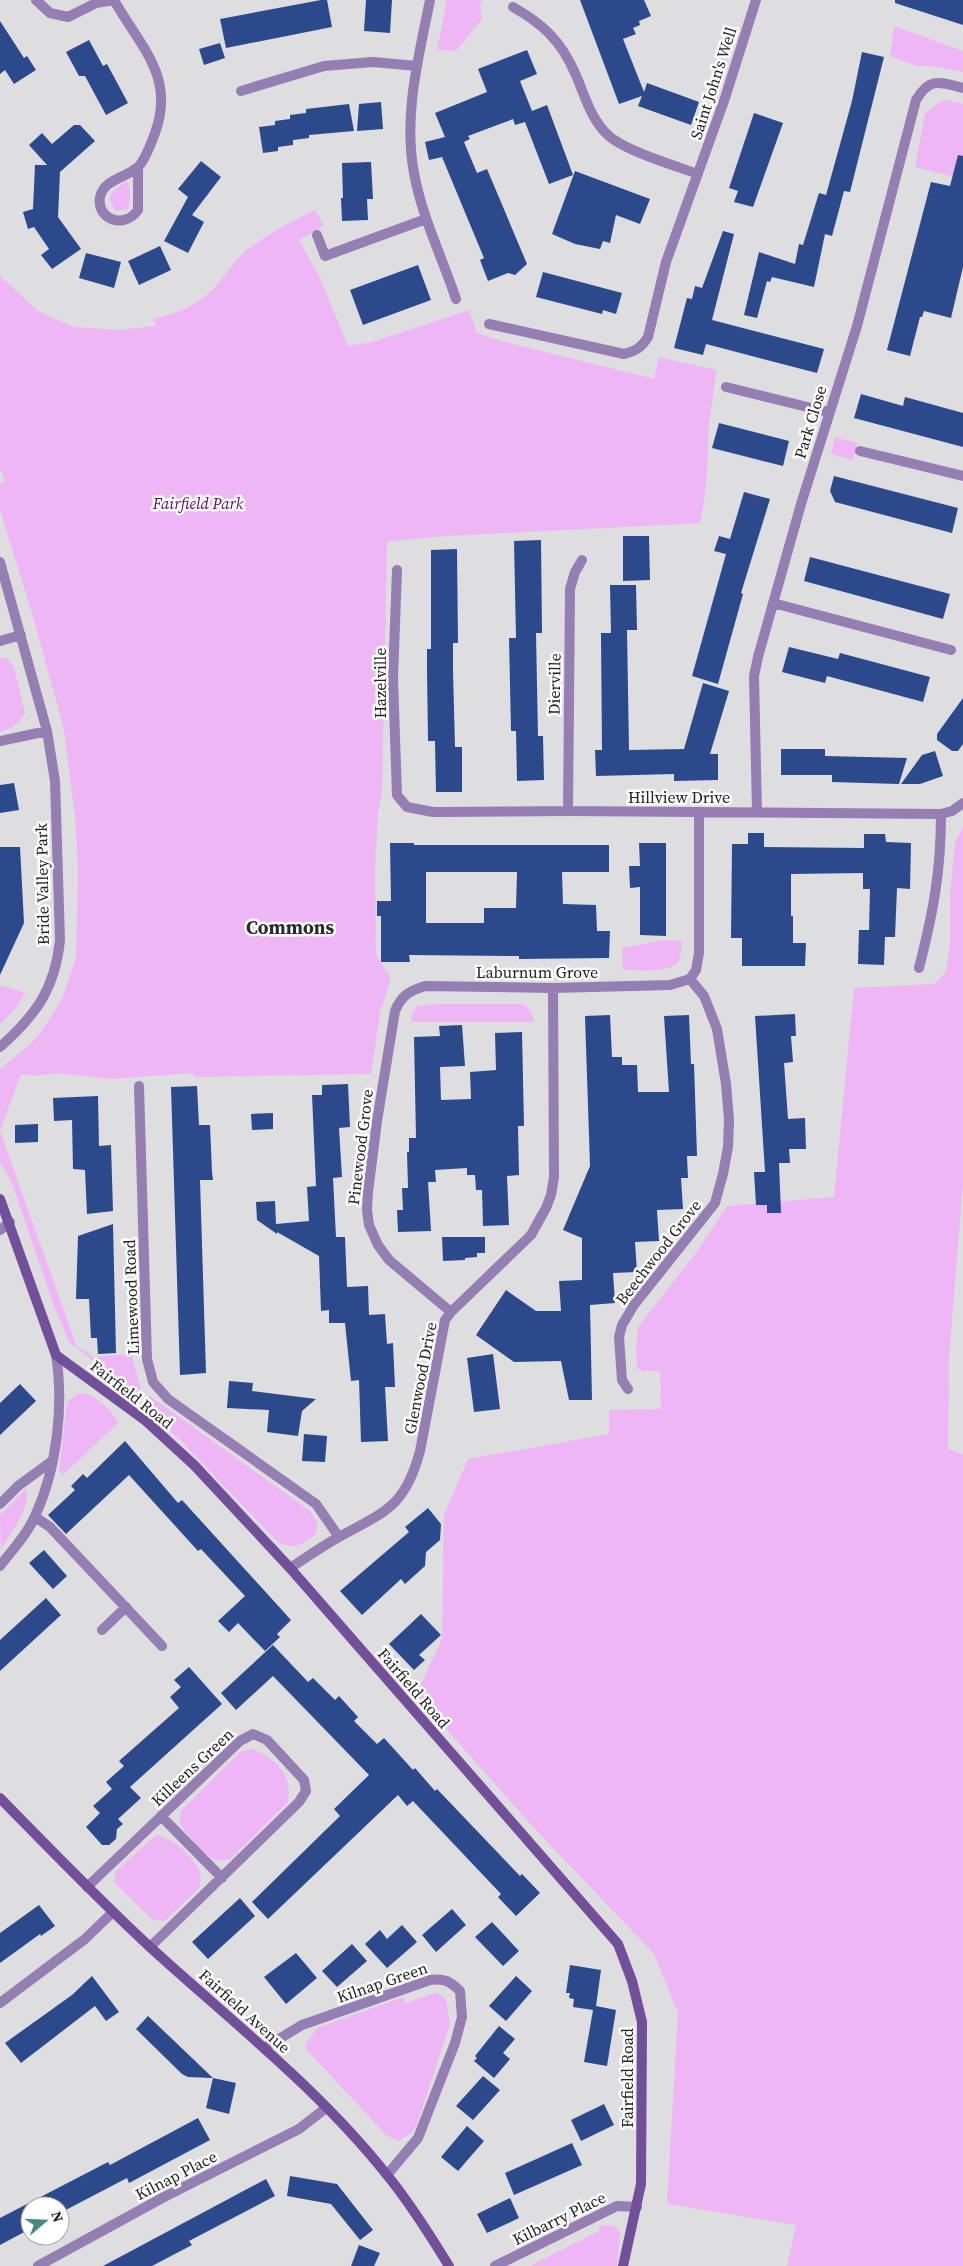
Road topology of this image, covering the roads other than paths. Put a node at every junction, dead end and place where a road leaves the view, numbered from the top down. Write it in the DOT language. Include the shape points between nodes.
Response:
graph roads {
  1 [pos="36,0"];
  2 [pos="114,0"];
  3 [pos="430,0"];
  4 [pos="756,0"];
  5 [pos="513,6"];
  6 [pos="417,66"];
  7 [pos="963,88"];
  8 [pos="241,91"];
  9 [pos="138,167"];
  10 [pos="698,174"];
  11 [pos="426,219"];
  12 [pos="317,235"];
  13 [pos="456,299"];
  14 [pos="490,324"];
  15 [pos="726,387"];
  16 [pos="828,412"];
  17 [pos="860,451"];
  18 [pos="963,476"];
  19 [pos="582,560"];
  20 [pos="0,562"];
  21 [pos="397,570"];
  22 [pos="773,603"];
  23 [pos="22,635"];
  24 [pos="0,641"];
  25 [pos="951,650"];
  26 [pos="47,731"];
  27 [pos="0,741"];
  28 [pos="397,795"];
  29 [pos="963,803"];
  30 [pos="568,811"];
  31 [pos="699,812"];
  32 [pos="757,812"];
  33 [pos="941,814"];
  34 [pos="918,968"];
  35 [pos="690,978"];
  36 [pos="553,988"];
  37 [pos="395,1012"];
  38 [pos="0,1047"];
  39 [pos="140,1086"];
  40 [pos="0,1199"];
  41 [pos="10,1222"];
  42 [pos="0,1230"];
  43 [pos="451,1312"];
  44 [pos="56,1355"];
  45 [pos="628,1389"];
  46 [pos="52,1461"];
  47 [pos="0,1504"];
  48 [pos="35,1517"];
  49 [pos="339,1537"];
  50 [pos="0,1566"];
  51 [pos="290,1568"];
  52 [pos="126,1607"];
  53 [pos="102,1630"];
  54 [pos="162,1646"];
  55 [pos="0,1798"];
  56 [pos="161,1816"];
  57 [pos="222,1878"];
  58 [pos="87,1887"];
  59 [pos="113,1912"];
  60 [pos="150,1947"];
  61 [pos="0,2003"];
  62 [pos="264,2048"];
  63 [pos="326,2108"];
  64 [pos="387,2175"];
  65 [pos="637,2207"];
  66 [pos="38,2266"];
  67 [pos="449,2266"];
  68 [pos="496,2266"];
  69 [pos="623,2266"];
  1 -- 2 [label="street" via="50,13 68,17 96,3"];
  2 -- 9 [label="street" via="156,70 162,92 157,128"];
  3 -- 6 [label="street"];
  4 -- 10 [label="street, Saint John's Well"];
  5 -- 10 [label="street" via="542,25 557,42 576,74 590,112 610,137"];
  6 -- 8 [label="street" via="373,62 324,66"];
  6 -- 11 [label="street" via="410,149"];
  7 -- 16 [label="street, Park Close" via="932,83 916,100 857,326"];
  9 -- 9 [label="street" via="118,177 100,195 102,211 110,218 124,221 138,210"];
  10 -- 14 [label="street, Saint John's Well" via="666,262 644,344 624,354"];
  11 -- 12 [label="street" via="325,256"];
  11 -- 13 [label="street"];
  15 -- 16 [label="street"];
  16 -- 22 [label="street, Park Close"];
  17 -- 18 [label="street"];
  19 -- 30 [label="street, Dierville" via="570,590"];
  20 -- 23 [label="street, Bride Valley Park"];
  21 -- 28 [label="street, Hazelville" via="393,678"];
  22 -- 25 [label="street"];
  22 -- 32 [label="street, Park Close" via="754,676"];
  23 -- 24 [label="street"];
  23 -- 26 [label="street, Bride Valley Park"];
  26 -- 27 [label="street"];
  26 -- 38 [label="street, Bride Valley Park" via="55,781 58,959 36,1011"];
  28 -- 30 [label="street, Hillview Drive" via="407,807 433,812"];
  29 -- 33 [label="street, Hillview Drive"];
  30 -- 31 [label="street, Hillview Drive"];
  31 -- 32 [label="street, Hillview Drive"];
  31 -- 35 [label="street" via="699,953 696,970"];
  32 -- 33 [label="street, Hillview Drive"];
  33 -- 34 [label="street" via="938,881"];
  35 -- 36 [label="street, Laburnum Grove" via="670,985"];
  35 -- 45 [label="street, Beechwood Grove" via="704,996 720,1042 728,1115 724,1174 715,1203 634,1305 622,1325 622,1380"];
  36 -- 37 [label="street, Laburnum Grove" via="424,986 409,991"];
  36 -- 43 [label="street, Glenwood Drive" via="554,1177 551,1195 531,1234"];
  37 -- 43 [label="street, Pinewood Grove" via="371,1172 367,1210 369,1225 389,1260"];
  39 -- 49 [label="street, Limewood Road" via="147,1359 153,1382 168,1399 319,1507"];
  40 -- 41 [label="street"];
  41 -- 42 [label="street"];
  41 -- 44 [label="street"];
  43 -- 49 [label="street, Glenwood Drive" via="442,1329 420,1451 407,1487 387,1511"];
  44 -- 46 [label="street" via="60,1402"];
  44 -- 51 [label="street, Fairfield Road" via="162,1435"];
  46 -- 47 [label="street"];
  46 -- 48 [label="street"];
  48 -- 50 [label="street"];
  48 -- 52 [label="street" via="50,1526"];
  49 -- 51 [label="street, Glenwood Drive"];
  51 -- 65 [label="street, Fairfield Road" via="618,1944 642,2022 641,2184"];
  52 -- 53 [label="street"];
  52 -- 54 [label="street"];
  55 -- 58 [label="street, Fairfield Avenue"];
  56 -- 57 [label="street"];
  56 -- 57 [label="street, Killeens Green" via="240,1741 253,1734 267,1740 304,1780 306,1791 299,1802"];
  56 -- 58 [label="street, Killeens Green"];
  57 -- 60 [label="street, Killeens Green"];
  58 -- 59 [label="street, Fairfield Avenue"];
  59 -- 60 [label="street, Fairfield Avenue"];
  59 -- 61 [label="street" via="85,1939"];
  60 -- 62 [label="street, Fairfield Avenue"];
  62 -- 63 [label="street, Fairfield Avenue"];
  62 -- 64 [label="street, Kilnap Green" via="302,2025 430,1980 442,1978 460,1991 462,2018 455,2043 418,2138"];
  63 -- 64 [label="street, Fairfield Avenue"];
  63 -- 66 [label="street, Kilnap Place" via="299,2128"];
  64 -- 67 [label="street, Fairfield Avenue"];
  65 -- 68 [label="street, Kilbarry Place" via="617,2206"];
  65 -- 69 [label="street, Fairfield Road"];
}
